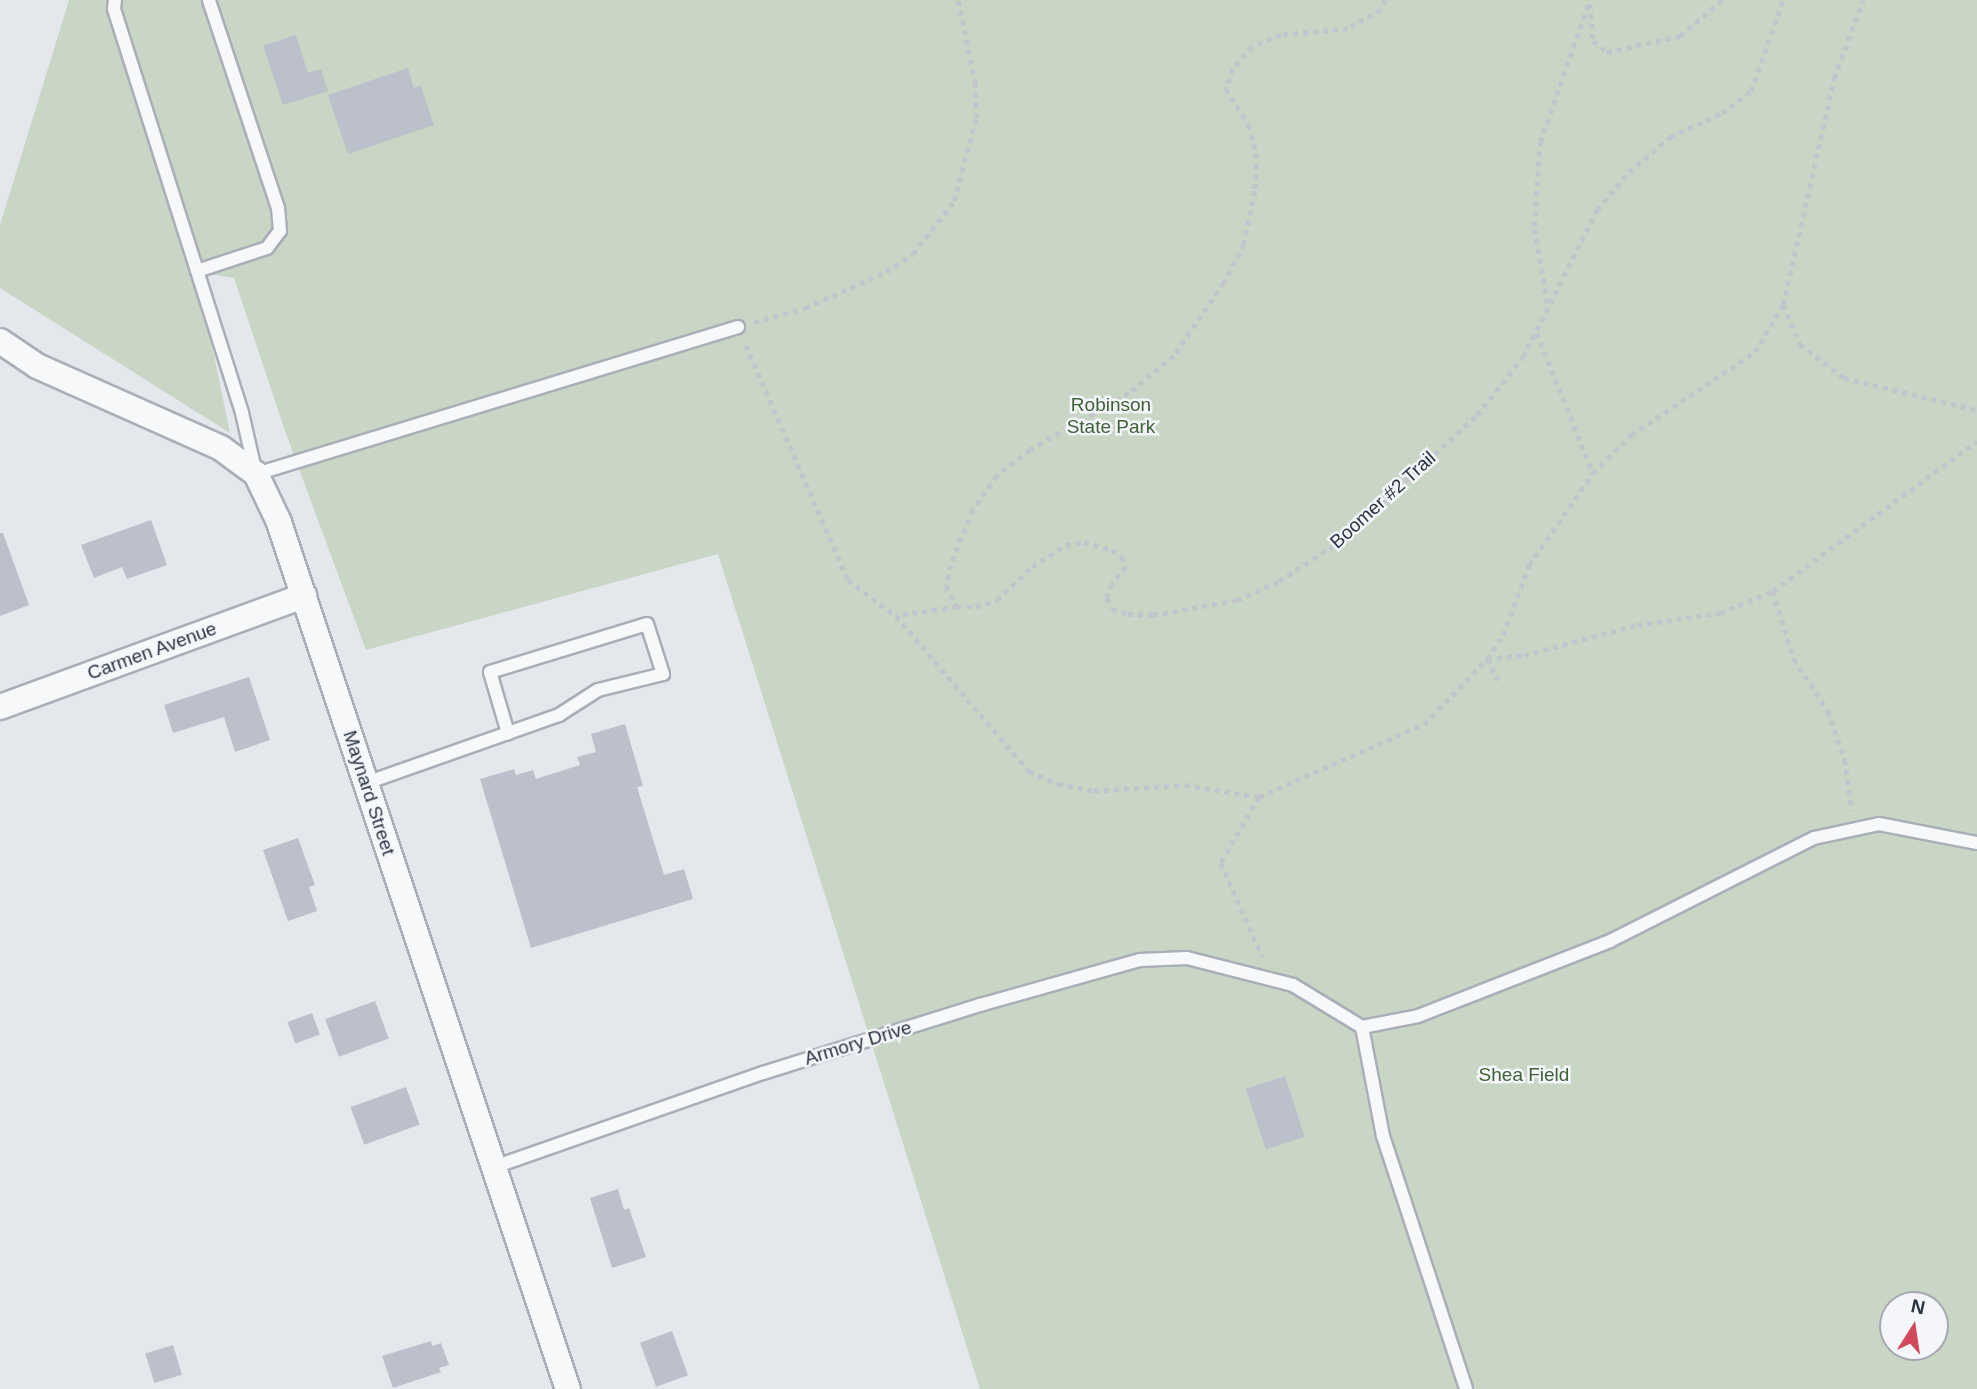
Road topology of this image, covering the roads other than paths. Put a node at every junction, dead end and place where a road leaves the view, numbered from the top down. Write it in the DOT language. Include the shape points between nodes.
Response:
graph roads {
  1 [pos="115,0"];
  2 [pos="209,0"];
  3 [pos="197,271"];
  4 [pos="738,327"];
  5 [pos="0,341"];
  6 [pos="256,474"];
  7 [pos="304,596"];
  8 [pos="0,707"];
  9 [pos="508,733"];
  10 [pos="366,783"];
  11 [pos="1977,843"];
  12 [pos="1362,1027"];
  13 [pos="494,1167"];
  14 [pos="568,1389"];
  15 [pos="1466,1389"];
  1 -- 3 [label="lane" via="114,9"];
  2 -- 3 [label="lane" via="278,208 280,231 267,248"];
  3 -- 6 [label="lane" via="242,413"];
  4 -- 6 [label="lane"];
  5 -- 6 [label="street, Maynard Street" via="37,366 221,448"];
  6 -- 7 [label="street, Maynard Street" via="274,507"];
  7 -- 8 [label="street, Carmen Avenue"];
  7 -- 10 [label="street, Maynard Street"];
  9 -- 9 [label="lane" via="559,715 598,690 663,674 647,624 490,672"];
  9 -- 10 [label="lane"];
  10 -- 13 [label="street, Maynard Street"];
  11 -- 12 [label="lane" via="1879,824 1814,838 1610,940 1418,1016"];
  12 -- 13 [label="lane, Armory Drive" via="1293,985 1187,957 1140,960 763,1073"];
  12 -- 15 [label="lane" via="1383,1136"];
  13 -- 14 [label="street, Maynard Street"];
}
